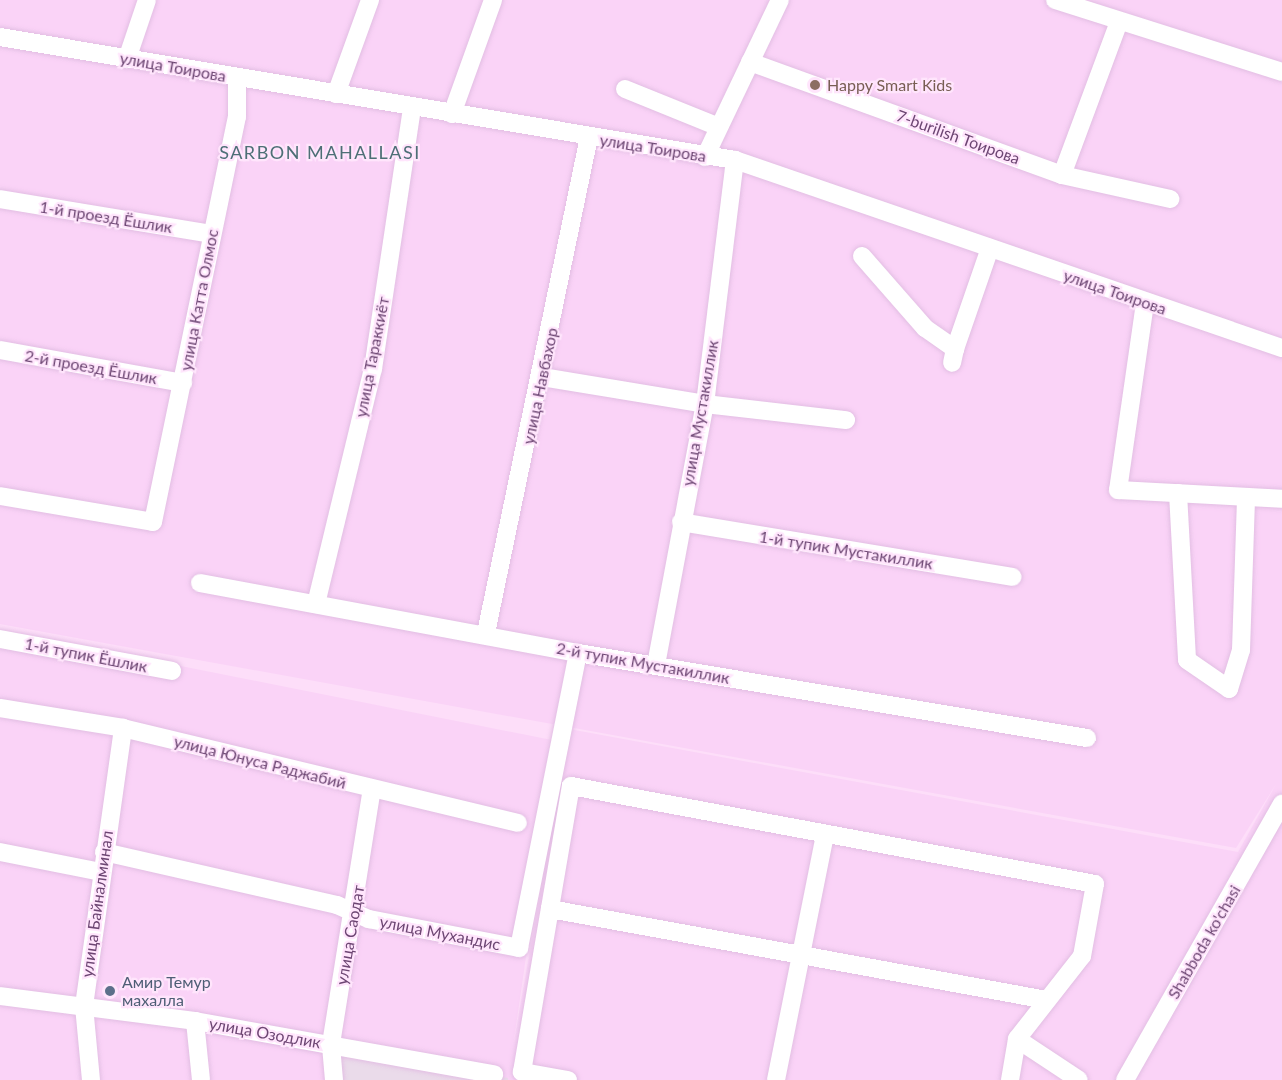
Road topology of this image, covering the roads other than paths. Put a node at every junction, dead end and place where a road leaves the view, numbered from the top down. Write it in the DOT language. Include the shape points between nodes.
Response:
graph roads {
  1 [pos="147,0"];
  2 [pos="370,0"];
  3 [pos="493,0"];
  4 [pos="780,0"];
  5 [pos="1055,0"];
  6 [pos="1119,22"];
  7 [pos="0,37"];
  8 [pos="127,59"];
  9 [pos="750,62"];
  10 [pos="1282,72"];
  11 [pos="237,77"];
  12 [pos="625,89"];
  13 [pos="336,94"];
  14 [pos="412,107"];
  15 [pos="452,114"];
  16 [pos="719,127"];
  17 [pos="589,137"];
  18 [pos="705,157"];
  19 [pos="735,160"];
  20 [pos="1062,175"];
  21 [pos="0,199"];
  22 [pos="1170,199"];
  23 [pos="211,234"];
  24 [pos="990,248"];
  25 [pos="862,256"];
  26 [pos="1145,303"];
  27 [pos="1282,348"];
  28 [pos="0,350"];
  29 [pos="542,377"];
  30 [pos="183,384"];
  31 [pos="705,404"];
  32 [pos="846,420"];
  33 [pos="1178,493"];
  34 [pos="0,496"];
  35 [pos="1246,497"];
  36 [pos="1282,499"];
  37 [pos="681,522"];
  38 [pos="1012,577"];
  39 [pos="200,583"];
  40 [pos="316,604"];
  41 [pos="486,633"];
  42 [pos="0,639"];
  43 [pos="578,653"];
  44 [pos="656,665"];
  45 [pos="172,671"];
  46 [pos="0,708"];
  47 [pos="123,728"];
  48 [pos="1087,738"];
  49 [pos="372,789"];
  50 [pos="1282,804"];
  51 [pos="518,823"];
  52 [pos="825,834"];
  53 [pos="0,852"];
  54 [pos="104,852"];
  55 [pos="101,872"];
  56 [pos="550,909"];
  57 [pos="354,913"];
  58 [pos="801,956"];
  59 [pos="0,996"];
  60 [pos="1047,1000"];
  61 [pos="84,1006"];
  62 [pos="195,1021"];
  63 [pos="1017,1039"];
  64 [pos="331,1044"];
  65 [pos="494,1074"];
  66 [pos="91,1080"];
  67 [pos="201,1080"];
  68 [pos="334,1080"];
  69 [pos="568,1080"];
  70 [pos="776,1080"];
  71 [pos="1010,1080"];
  72 [pos="1079,1080"];
  73 [pos="1125,1080"];
  1 -- 8 [label="street"];
  2 -- 13 [label="street"];
  3 -- 15 [label="street"];
  4 -- 9 [label="street"];
  5 -- 6 [label="street"];
  6 -- 10 [label="street"];
  6 -- 20 [label="street"];
  7 -- 8 [label="street, улица Тоирова"];
  8 -- 11 [label="street, улица Тоирова"];
  9 -- 16 [label="street"];
  9 -- 20 [label="street, 7-burilish Тоирова"];
  11 -- 13 [label="street, улица Тоирова"];
  11 -- 23 [label="street, улица Катта Олмос" via="237,117"];
  12 -- 16 [label="street"];
  13 -- 14 [label="street, улица Тоирова"];
  14 -- 15 [label="street, улица Тоирова"];
  14 -- 40 [label="street, улица Тараккиёт" via="373,369"];
  15 -- 17 [label="street, улица Тоирова"];
  16 -- 18 [label="street"];
  17 -- 18 [label="street, улица Тоирова"];
  17 -- 29 [label="street, улица Навбахор"];
  18 -- 19 [label="street, улица Тоирова"];
  19 -- 24 [label="street, улица Тоирова"];
  19 -- 31 [label="street, улица Мустакиллик"];
  20 -- 22 [label="street, 7-burilish Тоирова"];
  21 -- 23 [label="street, 1-й проезд Ёшлик"];
  23 -- 30 [label="street, улица Катта Олмос"];
  24 -- 25 [label="street" via="953,356"];
  24 -- 26 [label="street, улица Тоирова"];
  26 -- 27 [label="street, улица Тоирова"];
  26 -- 33 [label="street" via="1119,490"];
  28 -- 30 [label="street, 2-й проезд Ёшлик"];
  29 -- 31 [label="street"];
  29 -- 41 [label="street, улица Навбахор"];
  30 -- 34 [label="street, улица Катта Олмос" via="153,522"];
  31 -- 32 [label="street"];
  31 -- 37 [label="street, улица Мустакиллик"];
  33 -- 35 [label="street"];
  33 -- 35 [label="street" via="1187,660 1229,689 1241,650"];
  35 -- 36 [label="street"];
  37 -- 38 [label="street, 1-й тупик Мустакиллик"];
  37 -- 44 [label="street, улица Мустакиллик"];
  39 -- 40 [label="street, 2-й тупик Мустакиллик"];
  40 -- 41 [label="street, 2-й тупик Мустакиллик"];
  41 -- 43 [label="street, 2-й тупик Мустакиллик"];
  42 -- 45 [label="street, 1-й тупик Ёшлик"];
  43 -- 44 [label="street, 2-й тупик Мустакиллик"];
  43 -- 57 [label="street, улица Мухандис" via="519,948"];
  44 -- 48 [label="street, 2-й тупик Мустакиллик"];
  46 -- 47 [label="street, улица Юнуса Раджабий"];
  47 -- 49 [label="street, улица Юнуса Раджабий"];
  47 -- 54 [label="street, улица Байналминал"];
  49 -- 51 [label="street, улица Юнуса Раджабий"];
  49 -- 57 [label="street, улица Саодат"];
  50 -- 73 [label="street, Shabboda ko'chasi"];
  52 -- 56 [label="street" via="571,786"];
  52 -- 58 [label="street"];
  52 -- 60 [label="street" via="1095,884 1082,956"];
  53 -- 55 [label="street"];
  54 -- 55 [label="street, улица Байналминал"];
  54 -- 57 [label="street, улица Мухандис" via="337,905"];
  55 -- 61 [label="street, улица Байналминал"];
  56 -- 58 [label="street"];
  56 -- 69 [label="street" via="522,1072"];
  57 -- 64 [label="street, улица Саодат"];
  58 -- 60 [label="street"];
  58 -- 70 [label="street"];
  59 -- 61 [label="street, улица Озодлик"];
  60 -- 63 [label="street"];
  61 -- 62 [label="street, улица Озодлик"];
  61 -- 66 [label="street, улица Байналминал"];
  62 -- 64 [label="street, улица Озодлик"];
  62 -- 67 [label="street"];
  63 -- 71 [label="street"];
  63 -- 72 [label="street"];
  64 -- 65 [label="street, улица Озодлик"];
  64 -- 68 [label="street, улица Саодат"];
}
